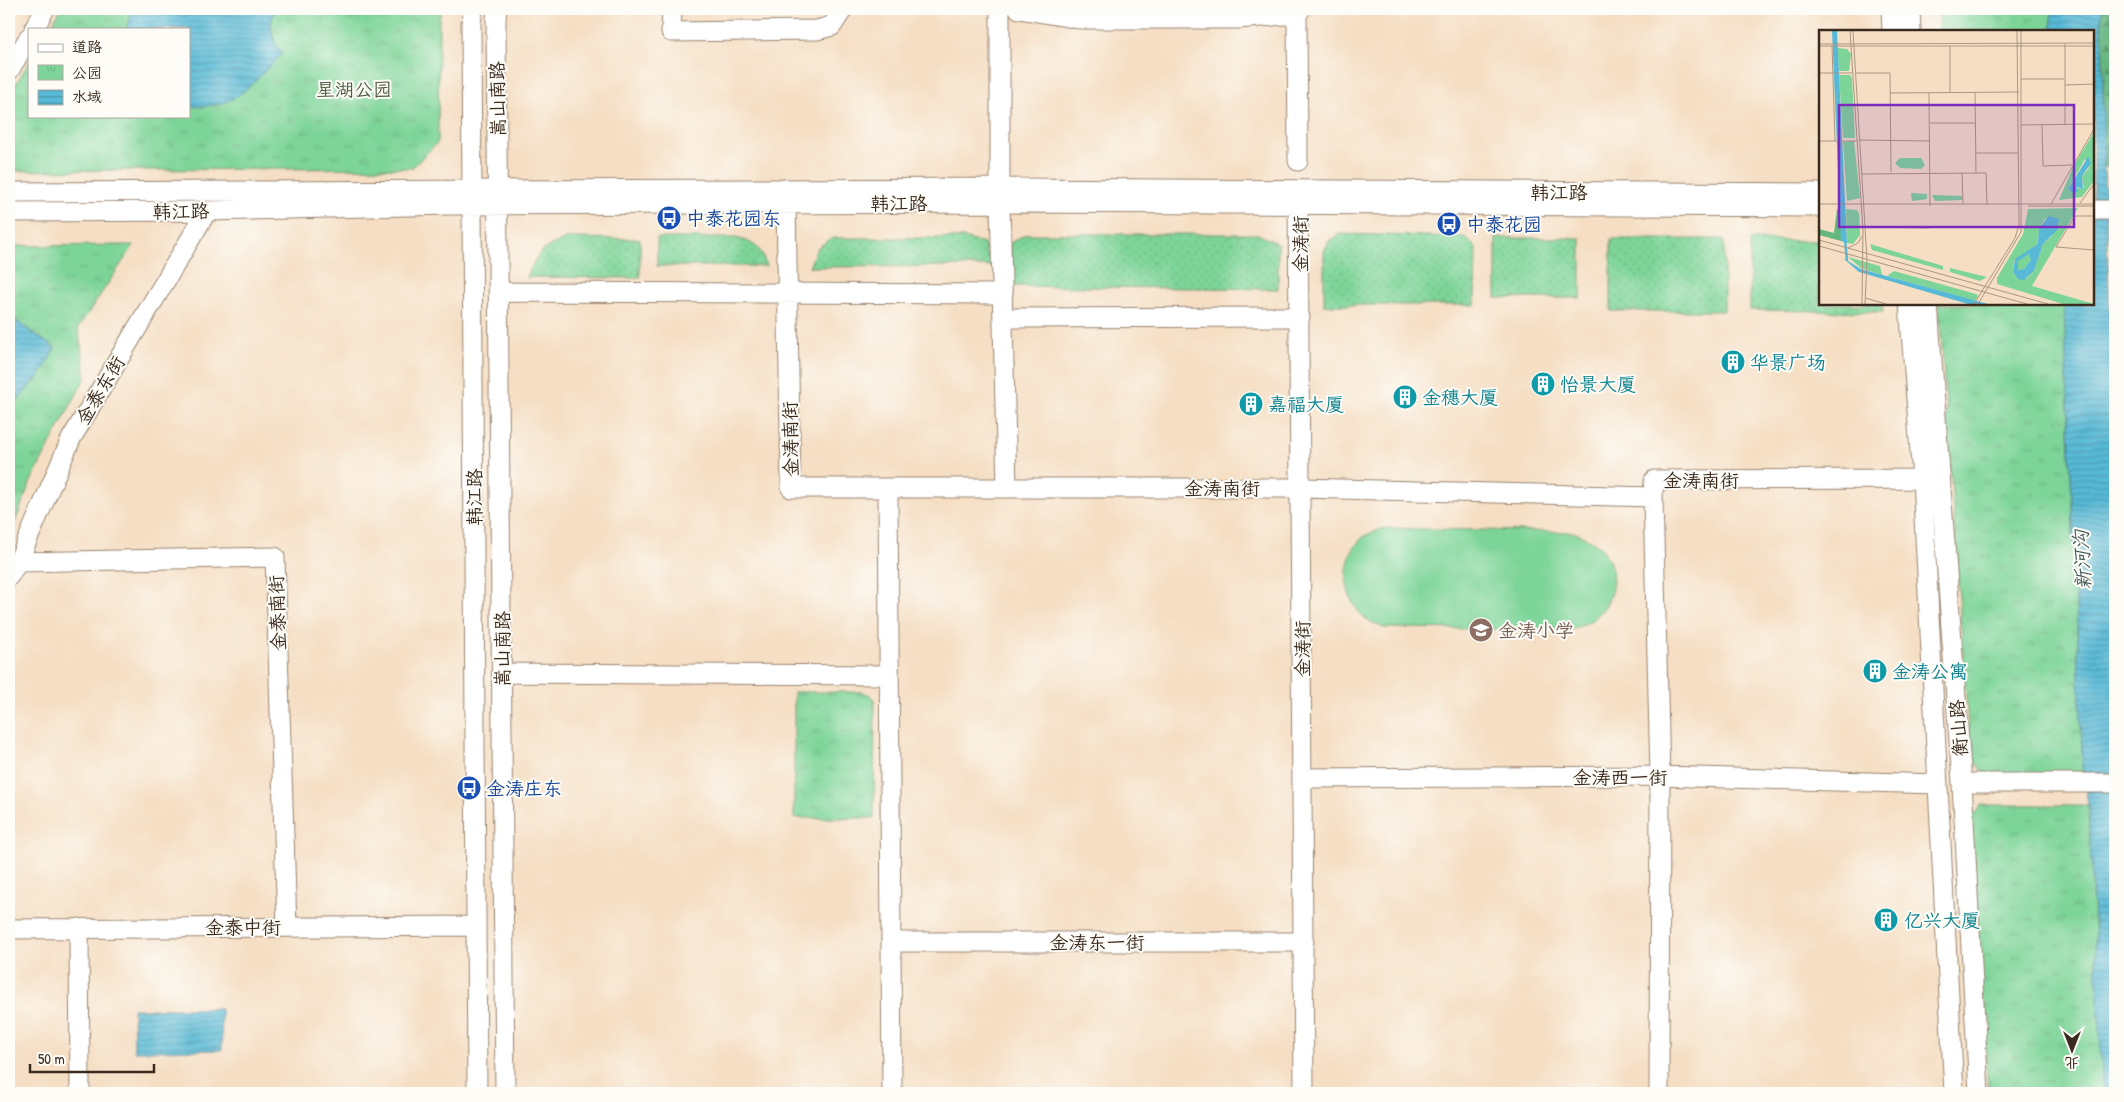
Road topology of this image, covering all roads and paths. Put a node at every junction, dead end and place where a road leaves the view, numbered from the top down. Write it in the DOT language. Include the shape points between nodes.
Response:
graph roads {
  1 [pos="45,9"];
  2 [pos="473,9"];
  3 [pos="497,9"];
  4 [pos="672,9"];
  5 [pos="843,9"];
  6 [pos="1000,9"];
  7 [pos="1019,9"];
  8 [pos="1891,9"];
  9 [pos="1910,9"];
  10 [pos="1299,11"];
  11 [pos="35,28"];
  12 [pos="1892,30"];
  13 [pos="1911,30"];
  14 [pos="28,39"];
  15 [pos="9,71"];
  16 [pos="1298,161"];
  17 [pos="9,192"];
  18 [pos="1819,193"];
  19 [pos="1000,195"];
  20 [pos="472,197"];
  21 [pos="498,197"];
  22 [pos="1299,197"];
  23 [pos="2094,197"];
  24 [pos="2115,197"];
  25 [pos="786,204"];
  26 [pos="1819,207"];
  27 [pos="2094,210"];
  28 [pos="2115,210"];
  29 [pos="207,211"];
  30 [pos="9,212"];
  31 [pos="499,292"];
  32 [pos="788,293"];
  33 [pos="1003,294"];
  34 [pos="1909,305"];
  35 [pos="1928,305"];
  36 [pos="1300,317"];
  37 [pos="1003,318"];
  38 [pos="1922,479"];
  39 [pos="888,488"];
  40 [pos="1007,488"];
  41 [pos="1301,488"];
  42 [pos="1653,497"];
  43 [pos="13,569"];
  44 [pos="502,673"];
  45 [pos="889,674"];
  46 [pos="1660,776"];
  47 [pos="1303,778"];
  48 [pos="1962,783"];
  49 [pos="2115,783"];
  50 [pos="1938,784"];
  51 [pos="476,926"];
  52 [pos="287,927"];
  53 [pos="79,928"];
  54 [pos="9,929"];
  55 [pos="891,942"];
  56 [pos="1304,942"];
  57 [pos="80,1093"];
  58 [pos="477,1093"];
  59 [pos="506,1093"];
  60 [pos="892,1093"];
  61 [pos="1304,1093"];
  62 [pos="1660,1093"];
  63 [pos="1954,1093"];
  64 [pos="1979,1093"];
  1 -- 11 [label="street"];
  2 -- 20 [label="street, 嵩山南路"];
  3 -- 21 [label="street, 嵩山南路"];
  4 -- 5 [label="street" via="672,32 817,30 832,26"];
  6 -- 19 [label="street"];
  7 -- 10 [label="street" via="1079,19 1238,19"];
  8 -- 12 [label="street"];
  9 -- 13 [label="street"];
  10 -- 16 [label="street"];
  14 -- 15 [label="street"];
  17 -- 20 [label="street, 韩江路"];
  18 -- 22 [label="street, 韩江路"];
  19 -- 21 [label="street, 韩江路"];
  19 -- 22 [label="street, 韩江路"];
  19 -- 25 [label="street, 韩江路"];
  19 -- 33 [label="street"];
  20 -- 21 [label="street, 韩江路"];
  20 -- 29 [label="street, 韩江路"];
  20 -- 51 [label="street, 韩江路"];
  21 -- 25 [label="street, 韩江路"];
  21 -- 31 [label="street, 嵩山南路"];
  22 -- 26 [label="street, 韩江路"];
  22 -- 36 [label="street, 金涛街"];
  23 -- 24 [label="street"];
  25 -- 32 [label="street, 金涛南街"];
  27 -- 28 [label="street"];
  29 -- 30 [label="street, 韩江路"];
  29 -- 43 [label="street, 金泰东街" via="71,439"];
  31 -- 32 [label="street"];
  31 -- 44 [label="street, 嵩山南路"];
  32 -- 33 [label="street"];
  32 -- 39 [label="street, 金涛南街" via="791,488"];
  33 -- 37 [label="street"];
  34 -- 38 [label="street, 衡山路"];
  35 -- 48 [label="street, 衡山路"];
  36 -- 37 [label="street"];
  36 -- 41 [label="street, 金涛街"];
  37 -- 40 [label="street"];
  38 -- 42 [label="street, 金涛南街" via="1654,480"];
  38 -- 50 [label="street, 衡山路"];
  39 -- 40 [label="street, 金涛南街"];
  39 -- 45 [label="street"];
  40 -- 41 [label="street, 金涛南街"];
  41 -- 42 [label="street, 金涛南街"];
  41 -- 47 [label="street, 金涛街"];
  42 -- 46 [label="street"];
  43 -- 52 [label="street, 金泰南街" via="275,557"];
  44 -- 45 [label="street"];
  44 -- 59 [label="street, 嵩山南路"];
  45 -- 55 [label="street"];
  46 -- 47 [label="street, 金涛西一街"];
  46 -- 50 [label="street, 金涛西一街"];
  46 -- 62 [label="street"];
  47 -- 56 [label="street, 金涛街"];
  48 -- 49 [label="street"];
  48 -- 64 [label="street, 衡山路"];
  50 -- 63 [label="street, 衡山路"];
  51 -- 52 [label="street, 金泰中街"];
  51 -- 58 [label="street"];
  52 -- 53 [label="street, 金泰中街"];
  53 -- 54 [label="street, 金泰中街"];
  53 -- 57 [label="street"];
  55 -- 56 [label="street, 金涛东一街"];
  55 -- 60 [label="street"];
  56 -- 61 [label="street, 金涛街"];
}
